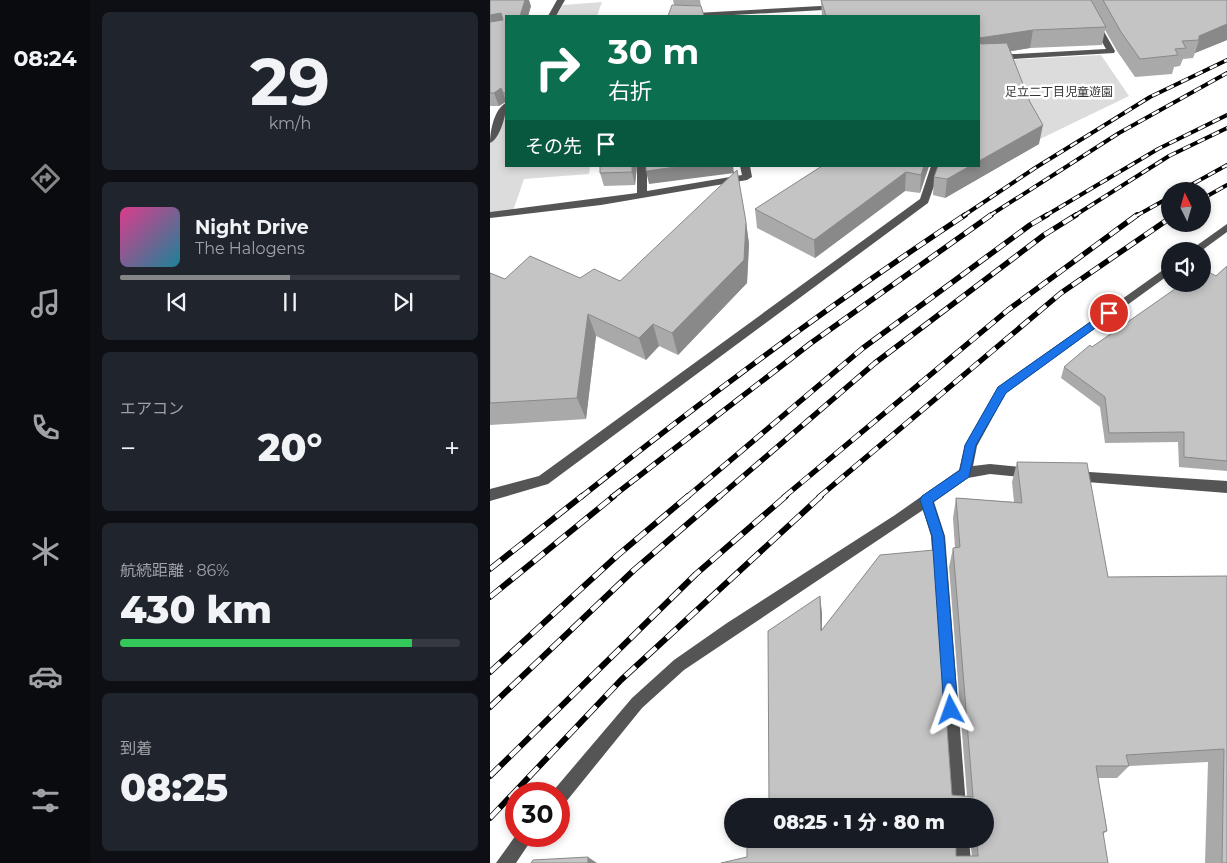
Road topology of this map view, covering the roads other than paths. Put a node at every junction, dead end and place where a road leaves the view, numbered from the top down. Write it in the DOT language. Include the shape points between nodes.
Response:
graph roads {
  1 [pos="561,0"];
  2 [pos="1082,0"];
  3 [pos="810,4"];
  4 [pos="846,7"];
  5 [pos="553,15"];
  6 [pos="712,15"];
  7 [pos="980,58"];
  8 [pos="505,108"];
  9 [pos="490,115"];
  10 [pos="501,115"];
  11 [pos="490,140"];
  12 [pos="642,167"];
  13 [pos="745,167"];
  14 [pos="936,167"];
  15 [pos="642,195"];
  16 [pos="490,215"];
  17 [pos="1227,227"];
  18 [pos="1206,242"];
  19 [pos="1161,275"];
  20 [pos="965,473"];
  21 [pos="1046,474"];
  22 [pos="1065,475"];
  23 [pos="1227,487"];
  24 [pos="490,495"];
  25 [pos="926,500"];
  26 [pos="570,784"];
  27 [pos="957,798"];
  28 [pos="517,847"];
  29 [pos="961,848"];
  30 [pos="505,863"];
  31 [pos="962,863"];
  1 -- 5 [label="street"];
  2 -- 7 [label="street" via="1111,51"];
  3 -- 4 [label="street"];
  3 -- 6 [label="street"];
  8 -- 10 [label="street"];
  9 -- 10 [label="street"];
  10 -- 11 [label="street"];
  12 -- 15 [label="street"];
  13 -- 15 [label="street" via="747,177"];
  14 -- 24 [label="street" via="924,201 543,480"];
  15 -- 16 [label="street"];
  17 -- 18 [label="street"];
  19 -- 20 [label="street" via="1002,390 970,445"];
  20 -- 21 [label="street" via="990,469"];
  20 -- 25 [label="street"];
  22 -- 23 [label="street"];
  25 -- 26 [label="street" via="679,665 637,703"];
  25 -- 27 [label="street" via="938,536"];
  28 -- 30 [label="street"];
  29 -- 31 [label="street"];
}
